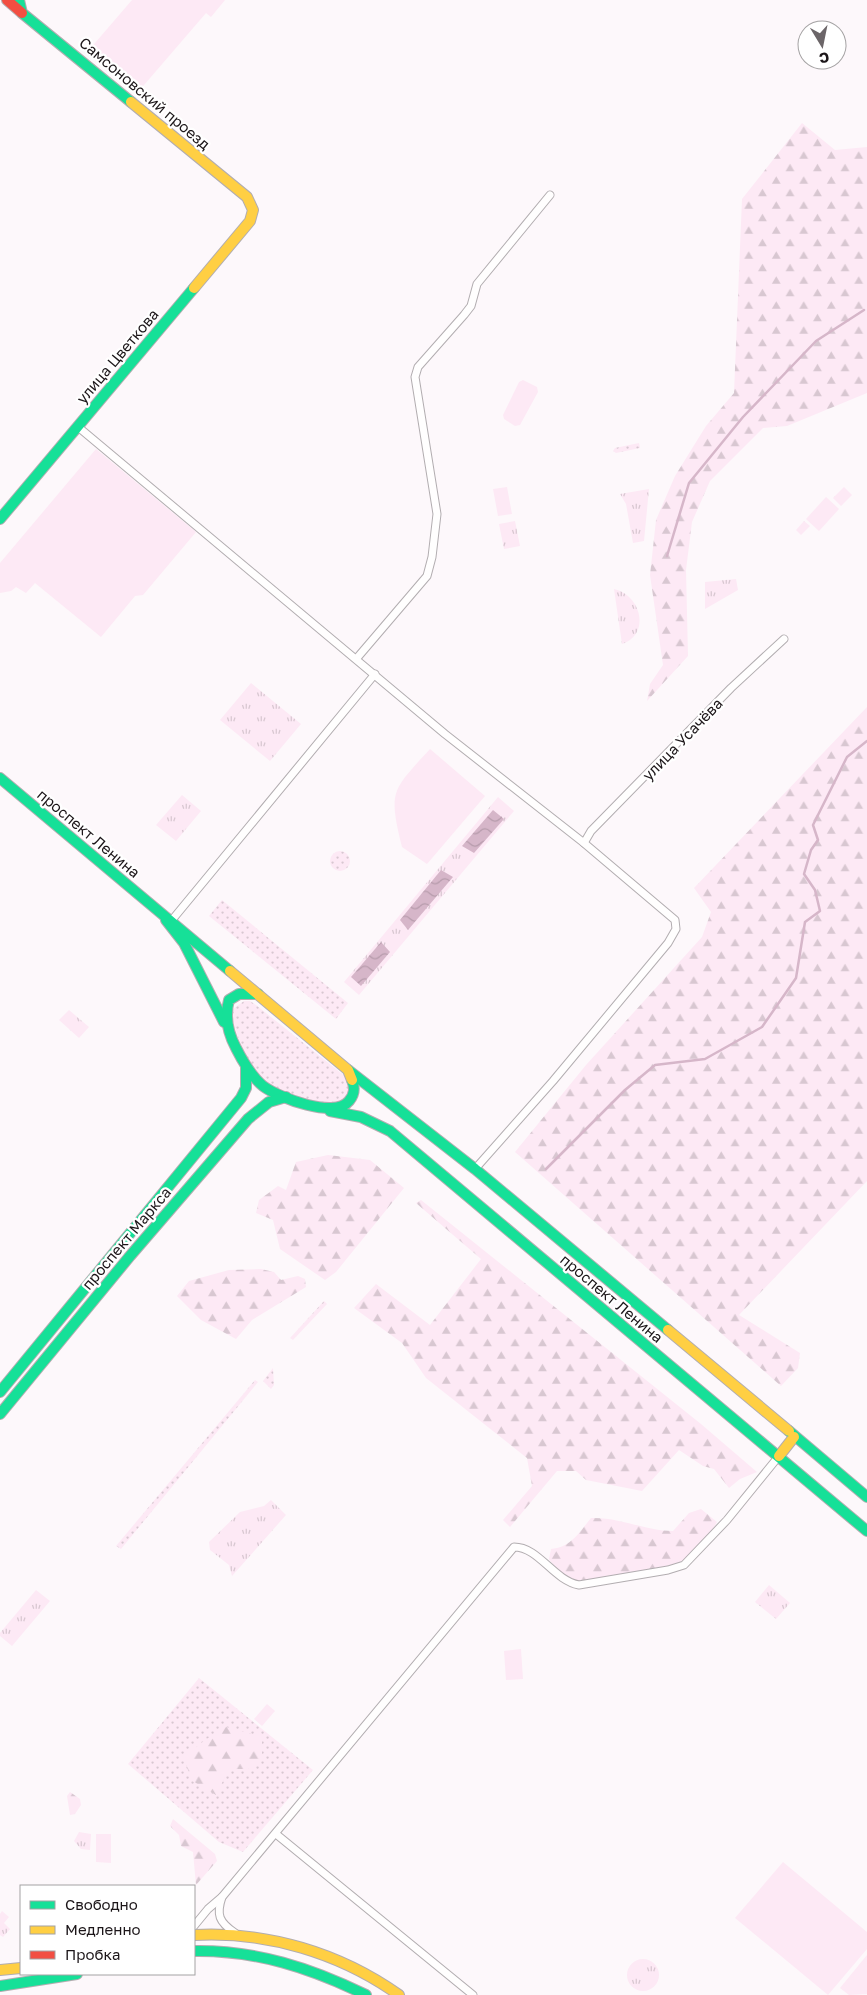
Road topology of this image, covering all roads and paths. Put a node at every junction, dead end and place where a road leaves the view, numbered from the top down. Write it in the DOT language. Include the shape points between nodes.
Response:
graph roads {
  1 [pos="7,0"];
  2 [pos="19,0"];
  3 [pos="22,12"];
  4 [pos="550,194"];
  5 [pos="253,210"];
  6 [pos="77,426"];
  7 [pos="0,519"];
  8 [pos="784,639"];
  9 [pos="357,658"];
  10 [pos="375,674"];
  11 [pos="0,778"];
  12 [pos="584,842"];
  13 [pos="159,911"];
  14 [pos="172,920"];
  15 [pos="258,994"];
  16 [pos="226,1027"];
  17 [pos="246,1066"];
  18 [pos="348,1070"];
  19 [pos="287,1097"];
  20 [pos="234,1106"];
  21 [pos="326,1110"];
  22 [pos="248,1119"];
  23 [pos="475,1169"];
  24 [pos="0,1392"];
  25 [pos="0,1414"];
  26 [pos="794,1437"];
  27 [pos="779,1456"];
  28 [pos="867,1497"];
  29 [pos="867,1531"];
  30 [pos="276,1834"];
  31 [pos="222,1897"];
  32 [pos="195,1925"];
  33 [pos="234,1933"];
  34 [pos="195,1935"];
  35 [pos="195,1951"];
  36 [pos="20,1968"];
  37 [pos="355,1968"];
  38 [pos="0,1970"];
  39 [pos="67,1975"];
  40 [pos="26,1979"];
  41 [pos="0,1986"];
  42 [pos="347,1986"];
  43 [pos="366,1995"];
  44 [pos="399,1995"];
  45 [pos="473,1995"];
  1 -- 3 [label="main road, Самсоновский проезд"];
  2 -- 3 [label="main road"];
  3 -- 5 [label="main road, Самсоновский проезд" via="247,197"];
  4 -- 9 [label="street" via="477,284 471,306 418,368 415,377 437,514 432,557 427,576"];
  5 -- 6 [label="main road, улица Цветкова" via="250,221"];
  6 -- 7 [label="main road, улица Цветкова"];
  6 -- 9 [label="street"];
  8 -- 12 [label="street, улица Усачёва" via="731,688"];
  9 -- 10 [label="street"];
  10 -- 12 [label="street" via="445,734"];
  10 -- 14 [label="street"];
  11 -- 13 [label="main road, проспект Ленина"];
  12 -- 23 [label="street" via="667,912 675,920 676,929 641,978"];
  13 -- 14 [label="main road, проспект Ленина"];
  13 -- 16 [label="main road, проспект Ленина" via="184,943"];
  14 -- 15 [label="main road, проспект Ленина"];
  15 -- 16 [label="main road" via="246,992 229,1001"];
  15 -- 18 [label="main road, проспект Ленина"];
  16 -- 17 [label="main road, проспект Ленина"];
  17 -- 19 [label="main road, проспект Ленина" via="265,1088"];
  17 -- 20 [label="main road, проспект Маркса" via="246,1088"];
  18 -- 21 [label="main road" via="355,1087 351,1098 342,1107"];
  18 -- 23 [label="main road, проспект Ленина"];
  19 -- 21 [label="main road, проспект Ленина"];
  19 -- 22 [label="main road, проспект Маркса" via="269,1102"];
  20 -- 22 [label="main road"];
  20 -- 24 [label="main road, проспект Маркса"];
  21 -- 27 [label="main road, проспект Ленина" via="351,1113 390,1131"];
  22 -- 25 [label="main road, проспект Маркса"];
  23 -- 26 [label="main road, проспект Ленина"];
  26 -- 27 [label="main road"];
  26 -- 28 [label="main road, проспект Ленина"];
  27 -- 29 [label="main road, проспект Ленина"];
  27 -- 30 [label="street" via="684,1565 580,1584 569,1583 525,1547 514,1547"];
  30 -- 31 [label="street"];
  30 -- 45 [label="street"];
  31 -- 32 [label="street"];
  31 -- 33 [label="street" via="219,1919"];
  33 -- 34 [label="main road"];
  33 -- 37 [label="main road" via="295,1946"];
  35 -- 42 [label="main road" via="218,1949 250,1953 288,1962"];
  36 -- 38 [label="main road"];
  37 -- 42 [label="main road"];
  37 -- 44 [label="main road"];
  39 -- 40 [label="main road"];
  40 -- 41 [label="main road"];
  42 -- 43 [label="main road"];
}
